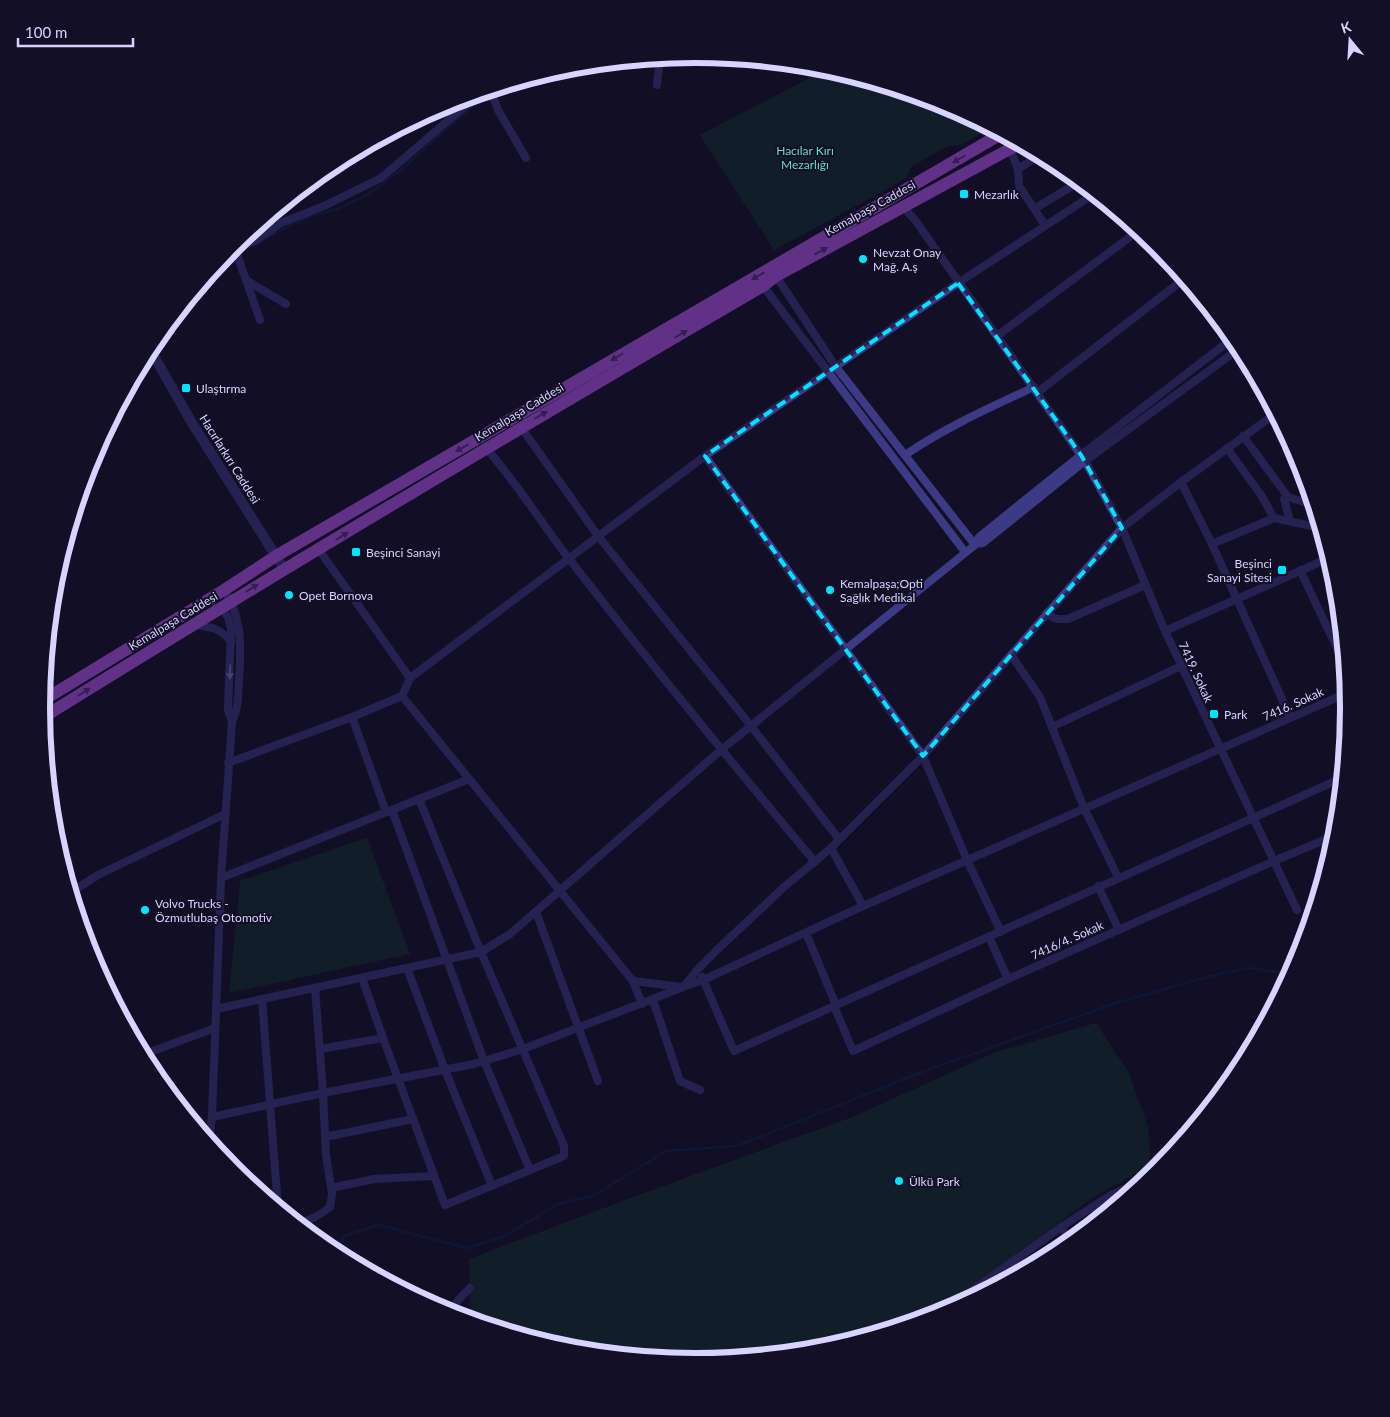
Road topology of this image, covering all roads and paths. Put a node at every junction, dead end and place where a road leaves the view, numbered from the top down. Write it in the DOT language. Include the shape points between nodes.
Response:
graph roads {
  1 [pos="659,65"];
  2 [pos="657,85"];
  3 [pos="493,96"];
  4 [pos="462,108"];
  5 [pos="995,138"];
  6 [pos="1012,147"];
  7 [pos="1014,148"];
  8 [pos="526,158"];
  9 [pos="1034,160"];
  10 [pos="1018,169"];
  11 [pos="1072,186"];
  12 [pos="1089,197"];
  13 [pos="902,206"];
  14 [pos="1034,209"];
  15 [pos="1045,225"];
  16 [pos="1132,235"];
  17 [pos="249,243"];
  18 [pos="236,256"];
  19 [pos="776,276"];
  20 [pos="246,280"];
  21 [pos="958,282"];
  22 [pos="1179,282"];
  23 [pos="763,286"];
  24 [pos="286,304"];
  25 [pos="260,320"];
  26 [pos="997,336"];
  27 [pos="1226,343"];
  28 [pos="1233,353"];
  29 [pos="155,357"];
  30 [pos="836,367"];
  31 [pos="828,372"];
  32 [pos="1036,390"];
  33 [pos="1270,417"];
  34 [pos="521,426"];
  35 [pos="1243,436"];
  36 [pos="486,448"];
  37 [pos="1226,448"];
  38 [pos="905,455"];
  39 [pos="705,456"];
  40 [pos="1083,458"];
  41 [pos="1181,482"];
  42 [pos="1286,498"];
  43 [pos="1307,503"];
  44 [pos="1269,507"];
  45 [pos="1274,518"];
  46 [pos="1290,521"];
  47 [pos="1313,526"];
  48 [pos="1122,528"];
  49 [pos="598,536"];
  50 [pos="975,544"];
  51 [pos="1212,544"];
  52 [pos="319,550"];
  53 [pos="965,552"];
  54 [pos="276,556"];
  55 [pos="569,558"];
  56 [pos="1323,561"];
  57 [pos="284,569"];
  58 [pos="1300,570"];
  59 [pos="1145,585"];
  60 [pos="219,592"];
  61 [pos="1236,599"];
  62 [pos="227,604"];
  63 [pos="1046,614"];
  64 [pos="193,625"];
  65 [pos="1164,631"];
  66 [pos="231,641"];
  67 [pos="846,648"];
  68 [pos="1337,648"];
  69 [pos="1011,655"];
  70 [pos="1181,666"];
  71 [pos="410,678"];
  72 [pos="50,696"];
  73 [pos="402,696"];
  74 [pos="1340,696"];
  75 [pos="50,713"];
  76 [pos="352,717"];
  77 [pos="1290,717"];
  78 [pos="232,722"];
  79 [pos="751,726"];
  80 [pos="1052,726"];
  81 [pos="1221,749"];
  82 [pos="722,750"];
  83 [pos="923,756"];
  84 [pos="228,763"];
  85 [pos="469,779"];
  86 [pos="1335,781"];
  87 [pos="419,799"];
  88 [pos="1084,808"];
  89 [pos="389,811"];
  90 [pos="225,814"];
  91 [pos="1254,818"];
  92 [pos="839,839"];
  93 [pos="1327,839"];
  94 [pos="831,848"];
  95 [pos="967,860"];
  96 [pos="1274,861"];
  97 [pos="815,862"];
  98 [pos="1118,877"];
  99 [pos="221,878"];
  100 [pos="1098,886"];
  101 [pos="76,889"];
  102 [pos="559,891"];
  103 [pos="863,906"];
  104 [pos="1297,910"];
  105 [pos="536,912"];
  106 [pos="1118,930"];
  107 [pos="1001,932"];
  108 [pos="806,933"];
  109 [pos="990,937"];
  110 [pos="481,952"];
  111 [pos="446,960"];
  112 [pos="407,968"];
  113 [pos="698,969"];
  114 [pos="362,978"];
  115 [pos="1008,979"];
  116 [pos="703,980"];
  117 [pos="633,981"];
  118 [pos="683,987"];
  119 [pos="315,988"];
  120 [pos="262,1000"];
  121 [pos="653,1000"];
  122 [pos="642,1004"];
  123 [pos="835,1005"];
  124 [pos="216,1009"];
  125 [pos="215,1028"];
  126 [pos="578,1028"];
  127 [pos="382,1038"];
  128 [pos="320,1049"];
  129 [pos="523,1049"];
  130 [pos="150,1052"];
  131 [pos="484,1061"];
  132 [pos="445,1070"];
  133 [pos="398,1080"];
  134 [pos="598,1081"];
  135 [pos="700,1090"];
  136 [pos="323,1093"];
  137 [pos="270,1104"];
  138 [pos="212,1117"];
  139 [pos="413,1119"];
  140 [pos="209,1133"];
  141 [pos="325,1137"];
  142 [pos="530,1170"];
  143 [pos="434,1176"];
  144 [pos="492,1186"];
  145 [pos="331,1188"];
  146 [pos="1124,1189"];
  147 [pos="1111,1195"];
  148 [pos="1114,1198"];
  149 [pos="277,1199"];
  150 [pos="304,1222"];
  151 [pos="1061,1227"];
  152 [pos="1067,1235"];
  153 [pos="1012,1262"];
  154 [pos="1016,1268"];
  155 [pos="470,1288"];
  156 [pos="972,1290"];
  157 [pos="454,1306"];
  1 -- 2 [label="street"];
  3 -- 8 [label="street"];
  4 -- 17 [label="street" via="381,178 281,223"];
  5 -- 54 [label="main road, Kemalpaşa Caddesi, one-way"];
  6 -- 13 [label="main road, Kemalpaşa Caddesi"];
  7 -- 10 [label="street"];
  9 -- 10 [label="street"];
  10 -- 14 [label="street" via="1019,186"];
  11 -- 14 [label="street"];
  12 -- 15 [label="street"];
  19 -- 13 [label="main road, Kemalpaşa Caddesi, one-way"];
  13 -- 21 [label="street, 7419. Sokak"];
  14 -- 15 [label="street"];
  15 -- 21 [label="street"];
  16 -- 26 [label="street"];
  18 -- 20 [label="street"];
  19 -- 23 [label="main road, Kemalpaşa Caddesi"];
  19 -- 30 [label="street"];
  20 -- 24 [label="street"];
  20 -- 25 [label="street"];
  21 -- 26 [label="street, 7419. Sokak"];
  21 -- 30 [label="street"];
  22 -- 32 [label="street"];
  23 -- 31 [label="street"];
  34 -- 23 [label="main road, Kemalpaşa Caddesi, one-way"];
  26 -- 32 [label="street, 7419. Sokak"];
  27 -- 40 [label="street"];
  28 -- 40 [label="street"];
  29 -- 54 [label="street, Hacırlarkırı Caddesi" via="192,423"];
  30 -- 31 [label="street"];
  30 -- 38 [label="street"];
  31 -- 39 [label="street"];
  31 -- 53 [label="street"];
  32 -- 38 [label="street" via="960,421"];
  32 -- 40 [label="street, 7419. Sokak"];
  33 -- 35 [label="street"];
  34 -- 36 [label="main road, Kemalpaşa Caddesi"];
  34 -- 49 [label="street"];
  35 -- 37 [label="street"];
  35 -- 42 [label="street"];
  52 -- 36 [label="main road, Kemalpaşa Caddesi, one-way"];
  36 -- 55 [label="street" via="505,469"];
  37 -- 41 [label="street"];
  37 -- 44 [label="street"];
  38 -- 50 [label="street"];
  39 -- 49 [label="street"];
  39 -- 67 [label="street"];
  40 -- 48 [label="street, 7419. Sokak"];
  40 -- 50 [label="street" via="979,537"];
  41 -- 48 [label="street"];
  41 -- 51 [label="street"];
  42 -- 43 [label="street"];
  42 -- 44 [label="street"];
  42 -- 46 [label="street"];
  44 -- 45 [label="street"];
  45 -- 46 [label="street"];
  45 -- 51 [label="street"];
  46 -- 47 [label="street"];
  48 -- 59 [label="street, 7419. Sokak"];
  48 -- 63 [label="street"];
  49 -- 55 [label="street"];
  49 -- 79 [label="street"];
  50 -- 53 [label="street"];
  51 -- 61 [label="street"];
  52 -- 57 [label="main road, Kemalpaşa Caddesi"];
  52 -- 71 [label="street"];
  53 -- 67 [label="street"];
  54 -- 57 [label="street, Hacırlarkırı Caddesi"];
  54 -- 60 [label="main road, Kemalpaşa Caddesi"];
  55 -- 71 [label="street"];
  55 -- 82 [label="street"];
  56 -- 58 [label="street"];
  62 -- 57 [label="main road, Kemalpaşa Caddesi, one-way"];
  58 -- 61 [label="street"];
  58 -- 68 [label="street"];
  59 -- 63 [label="street" via="1068,619"];
  59 -- 65 [label="street, 7419. Sokak"];
  60 -- 62 [label="main road"];
  60 -- 72 [label="main road, Kemalpaşa Caddesi"];
  61 -- 65 [label="street"];
  61 -- 77 [label="street"];
  62 -- 64 [label="main road, Kemalpaşa Caddesi"];
  62 -- 66 [label="street"];
  62 -- 78 [label="street" via="239,626 241,644 238,711"];
  63 -- 69 [label="street"];
  64 -- 66 [label="street" via="216,629"];
  75 -- 64 [label="main road, Kemalpaşa Caddesi, one-way"];
  65 -- 70 [label="street, 7419. Sokak"];
  66 -- 78 [label="street, one-way" via="228,710"];
  67 -- 79 [label="street"];
  67 -- 83 [label="street"];
  69 -- 80 [label="street" via="1040,697"];
  69 -- 83 [label="street"];
  70 -- 80 [label="street"];
  70 -- 81 [label="street, 7419. Sokak"];
  71 -- 73 [label="street"];
  73 -- 76 [label="street"];
  73 -- 85 [label="street"];
  74 -- 77 [label="street, 7416. Sokak"];
  76 -- 84 [label="street"];
  76 -- 89 [label="street"];
  77 -- 81 [label="street, 7416. Sokak"];
  78 -- 84 [label="street"];
  79 -- 82 [label="street"];
  79 -- 92 [label="street"];
  80 -- 88 [label="street"];
  81 -- 88 [label="street, 7416. Sokak"];
  81 -- 91 [label="street, 7419. Sokak"];
  82 -- 97 [label="street"];
  82 -- 102 [label="street"];
  83 -- 92 [label="street"];
  83 -- 95 [label="street"];
  84 -- 90 [label="street"];
  85 -- 87 [label="street"];
  85 -- 102 [label="street"];
  86 -- 91 [label="street"];
  87 -- 89 [label="street"];
  87 -- 110 [label="street"];
  88 -- 95 [label="street, 7416. Sokak"];
  88 -- 98 [label="street"];
  89 -- 99 [label="street"];
  89 -- 111 [label="street"];
  90 -- 99 [label="street"];
  90 -- 101 [label="street"];
  91 -- 96 [label="street, 7419. Sokak"];
  91 -- 98 [label="street"];
  92 -- 94 [label="street"];
  93 -- 96 [label="street, 7416/4. Sokak"];
  94 -- 97 [label="street"];
  94 -- 103 [label="street"];
  95 -- 103 [label="street, 7416. Sokak"];
  95 -- 107 [label="street"];
  96 -- 104 [label="street, 7419. Sokak"];
  96 -- 106 [label="street, 7416/4. Sokak"];
  97 -- 113 [label="street"];
  98 -- 100 [label="street"];
  99 -- 124 [label="street"];
  100 -- 106 [label="street"];
  100 -- 107 [label="street"];
  102 -- 105 [label="street"];
  102 -- 117 [label="street"];
  103 -- 108 [label="street, 7416. Sokak"];
  105 -- 110 [label="street"];
  105 -- 126 [label="street"];
  106 -- 115 [label="street, 7416/4. Sokak"];
  107 -- 109 [label="street"];
  108 -- 116 [label="street, 7416. Sokak"];
  108 -- 123 [label="street"];
  109 -- 115 [label="street"];
  109 -- 123 [label="street"];
  110 -- 111 [label="street"];
  110 -- 129 [label="street"];
  111 -- 112 [label="street"];
  111 -- 131 [label="street"];
  112 -- 114 [label="street"];
  112 -- 132 [label="street"];
  113 -- 116 [label="street"];
  113 -- 118 [label="street"];
  114 -- 119 [label="street"];
  114 -- 127 [label="street"];
  115 -- 123 [label="street, 7416/4. Sokak" via="854,1051"];
  116 -- 118 [label="street, 7416. Sokak"];
  116 -- 123 [label="street" via="734,1051"];
  117 -- 118 [label="street"];
  117 -- 122 [label="street"];
  118 -- 121 [label="street, 7416. Sokak"];
  119 -- 120 [label="street"];
  119 -- 128 [label="street"];
  120 -- 124 [label="street"];
  120 -- 137 [label="street"];
  121 -- 122 [label="street, 7416. Sokak"];
  121 -- 135 [label="street" via="680,1080"];
  122 -- 126 [label="street, 7416. Sokak"];
  124 -- 125 [label="street"];
  125 -- 130 [label="street"];
  125 -- 138 [label="street"];
  126 -- 129 [label="street, 7416. Sokak"];
  126 -- 134 [label="street"];
  127 -- 128 [label="street"];
  127 -- 133 [label="street"];
  128 -- 136 [label="street"];
  129 -- 131 [label="street, 7416. Sokak"];
  129 -- 142 [label="street" via="564,1146 564,1156"];
  131 -- 132 [label="street, 7416. Sokak"];
  131 -- 142 [label="street"];
  132 -- 133 [label="street, 7416. Sokak"];
  132 -- 144 [label="street"];
  133 -- 136 [label="street, 7416. Sokak"];
  133 -- 139 [label="street"];
  136 -- 137 [label="street, 7416. Sokak"];
  136 -- 141 [label="street"];
  137 -- 138 [label="street, 7416. Sokak"];
  137 -- 149 [label="street"];
  138 -- 140 [label="street"];
  139 -- 141 [label="street"];
  139 -- 143 [label="street"];
  141 -- 145 [label="street"];
  142 -- 144 [label="street"];
  143 -- 144 [label="street" via="445,1205"];
  143 -- 145 [label="street" via="374,1179"];
  145 -- 150 [label="street" via="330,1207"];
  146 -- 147 [label="street"];
  147 -- 148 [label="street"];
  147 -- 151 [label="street"];
  151 -- 152 [label="street"];
  151 -- 153 [label="street"];
  153 -- 154 [label="street"];
  153 -- 156 [label="street"];
  155 -- 157 [label="street"];
}
